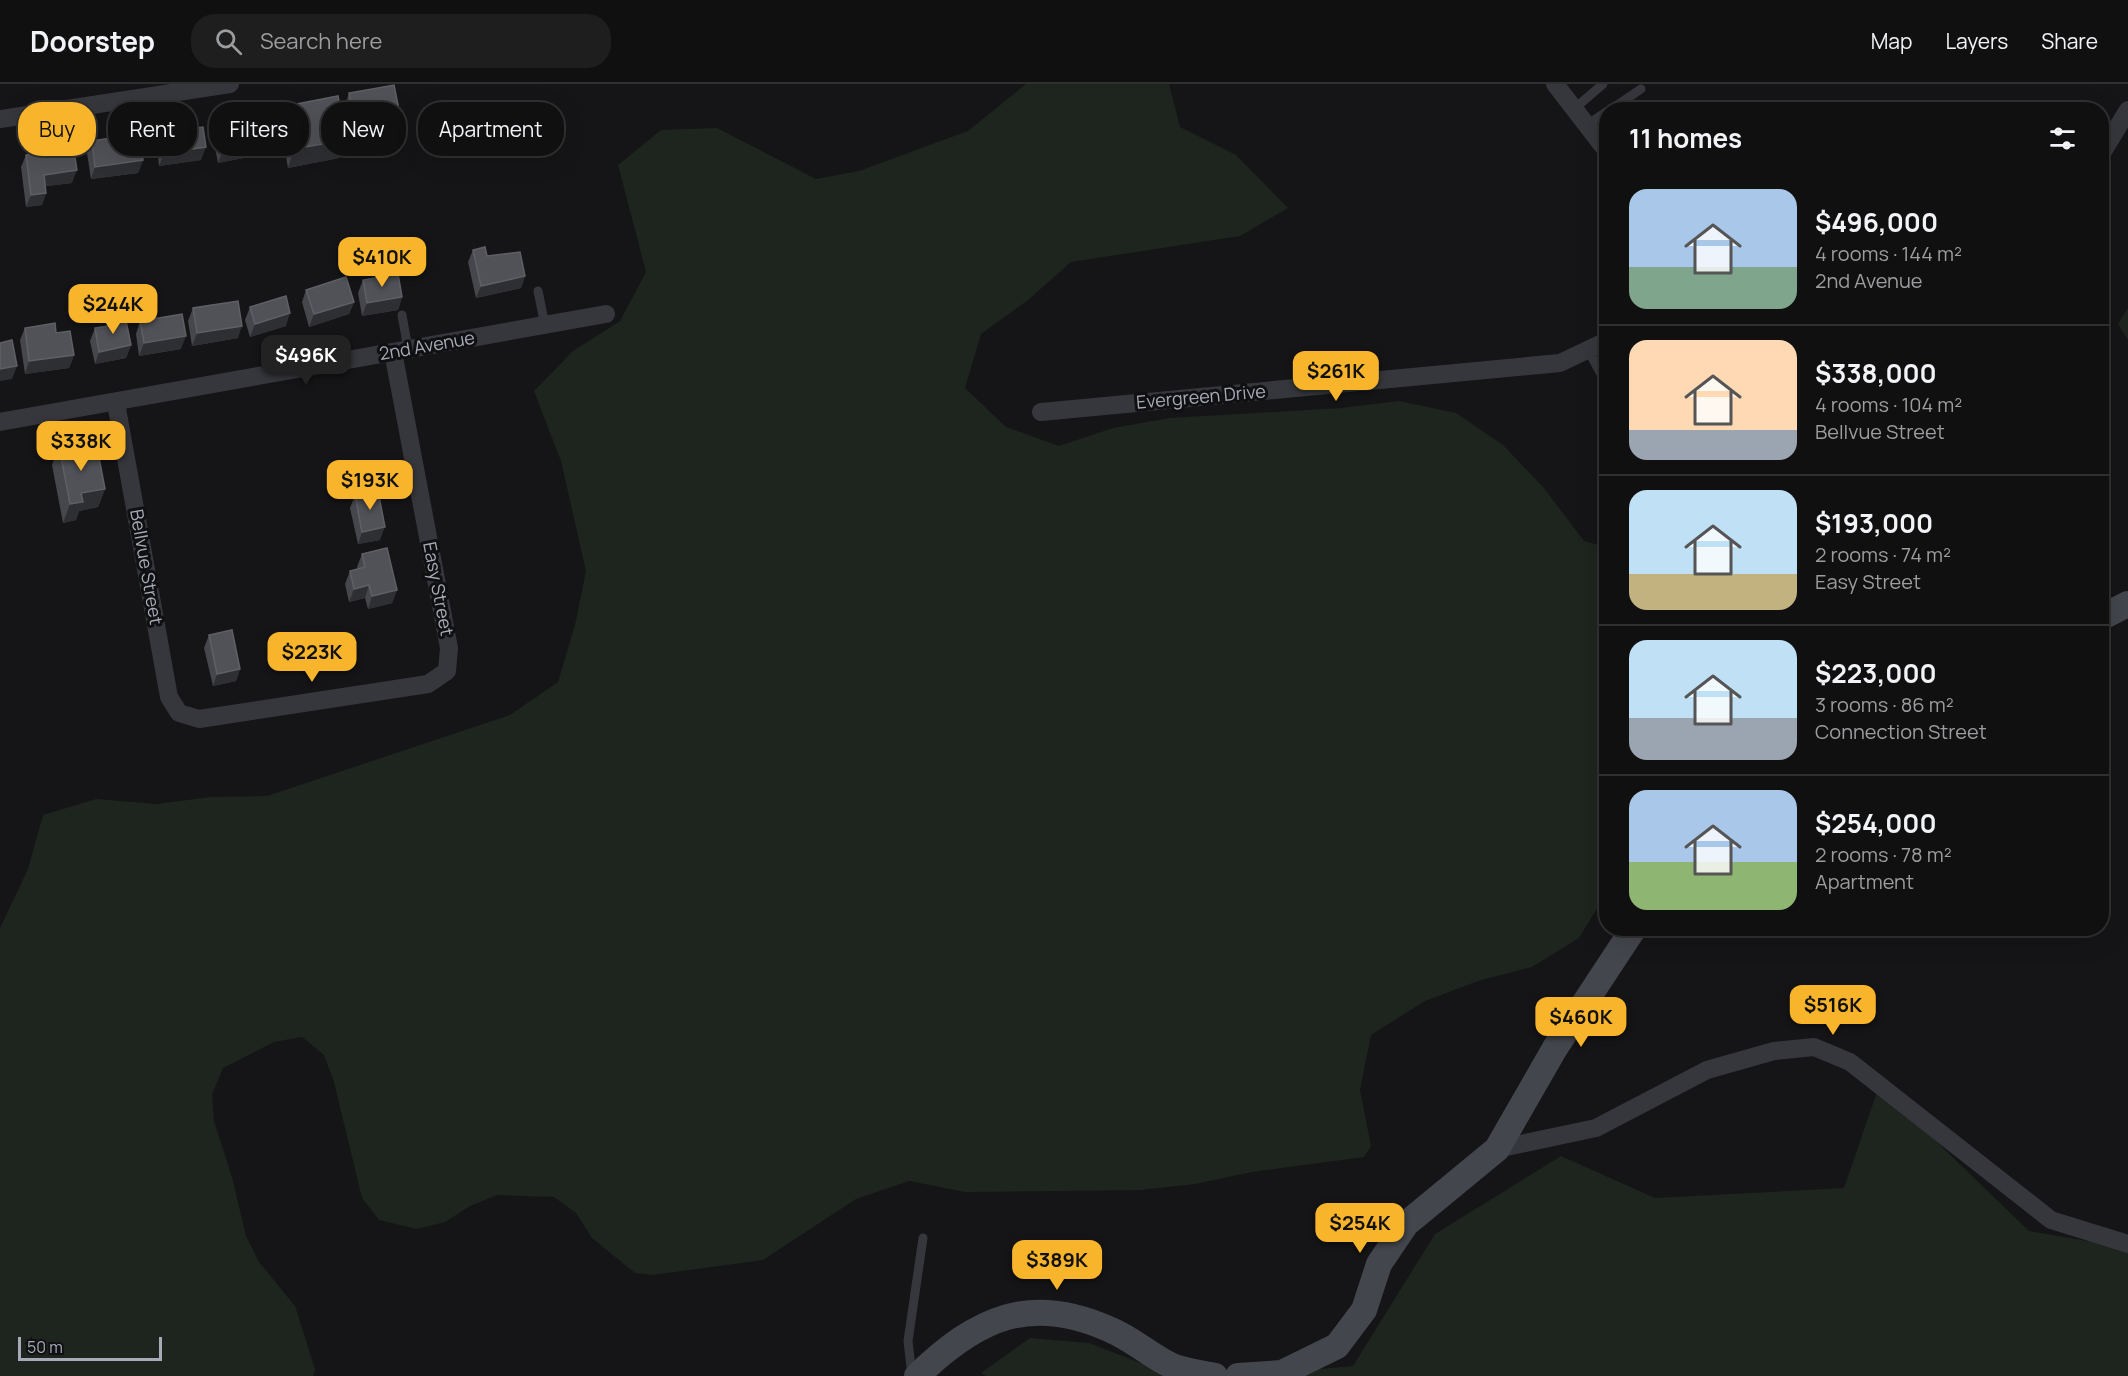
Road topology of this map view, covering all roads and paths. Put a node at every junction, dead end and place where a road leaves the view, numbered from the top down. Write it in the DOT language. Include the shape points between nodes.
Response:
graph roads {
  1 [pos="230,84"];
  2 [pos="1555,84"];
  3 [pos="1604,84"];
  4 [pos="1641,89"];
  5 [pos="1622,102"];
  6 [pos="1574,109"];
  7 [pos="2128,110"];
  8 [pos="1599,117"];
  9 [pos="0,119"];
  10 [pos="1587,125"];
  11 [pos="1599,141"];
  12 [pos="2109,141"];
  13 [pos="538,291"];
  14 [pos="606,314"];
  15 [pos="402,315"];
  16 [pos="545,325"];
  17 [pos="1599,345"];
  18 [pos="1588,350"];
  19 [pos="400,351"];
  20 [pos="1599,370"];
  21 [pos="116,403"];
  22 [pos="1041,412"];
  23 [pos="0,422"];
  24 [pos="2128,604"];
  25 [pos="2109,614"];
  26 [pos="169,697"];
  27 [pos="1629,936"];
  28 [pos="1497,1149"];
  29 [pos="923,1238"];
  30 [pos="2128,1244"];
  31 [pos="912,1376"];
  32 [pos="917,1376"];
  33 [pos="1215,1376"];
  34 [pos="1238,1376"];
  1 -- 9 [label="street"];
  2 -- 6 [label="street"];
  3 -- 6 [label="lane"];
  4 -- 5 [label="lane"];
  6 -- 10 [label="street"];
  7 -- 12 [label="street"];
  8 -- 10 [label="lane"];
  10 -- 11 [label="street"];
  13 -- 16 [label="lane"];
  14 -- 16 [label="street, 2nd Avenue"];
  15 -- 19 [label="lane"];
  16 -- 19 [label="street, 2nd Avenue"];
  17 -- 18 [label="street, Evergreen Drive"];
  18 -- 20 [label="lane"];
  18 -- 22 [label="street, Evergreen Drive" via="1560,363"];
  19 -- 21 [label="street, 2nd Avenue"];
  19 -- 26 [label="street, Easy Street" via="449,648 447,671 428,684 199,718 179,712"];
  21 -- 23 [label="street, 2nd Avenue"];
  21 -- 26 [label="street, Bellvue Street"];
  24 -- 25 [label="street"];
  27 -- 28 [label="street" via="1555,1048"];
  28 -- 30 [label="street" via="1596,1128 1707,1070 1774,1051 1814,1047 1850,1062 2051,1220"];
  28 -- 34 [label="street" via="1406,1224 1379,1264 1364,1310 1337,1346 1282,1373"];
  29 -- 31 [label="lane" via="908,1341"];
  32 -- 33 [label="street" via="967,1333 997,1319 1052,1312 1112,1330 1172,1366"];
}
